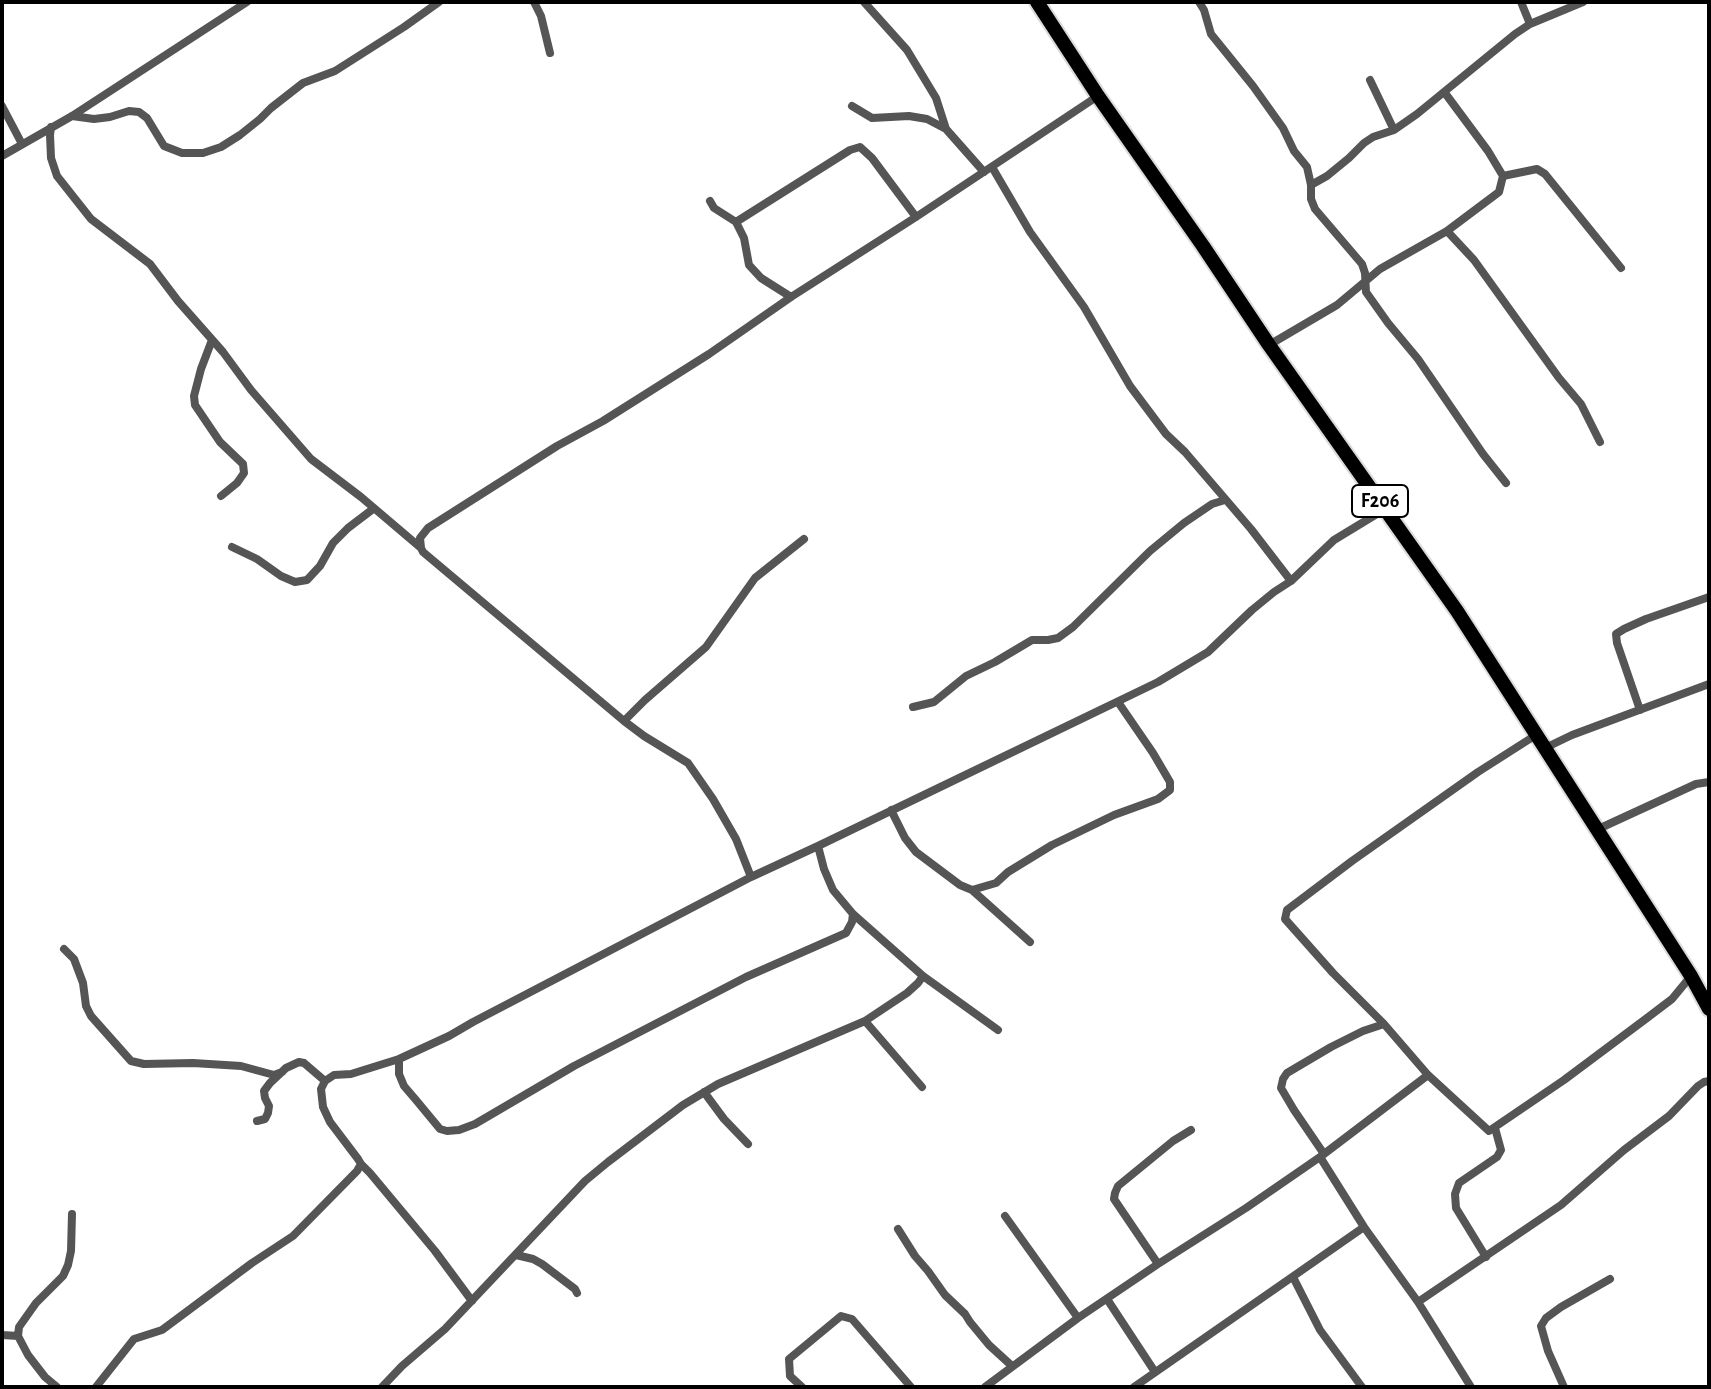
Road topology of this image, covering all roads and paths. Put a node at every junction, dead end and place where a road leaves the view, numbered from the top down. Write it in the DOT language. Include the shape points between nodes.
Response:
graph roads {
  1 [pos="247,2"];
  2 [pos="439,2"];
  3 [pos="534,2"];
  4 [pos="864,2"];
  5 [pos="1037,2"];
  6 [pos="1199,2"];
  7 [pos="1521,2"];
  8 [pos="1583,2"];
  9 [pos="1530,24"];
  10 [pos="550,53"];
  11 [pos="1370,80"];
  12 [pos="1445,93"];
  13 [pos="1098,96"];
  14 [pos="2,106"];
  15 [pos="852,106"];
  16 [pos="72,116"];
  17 [pos="51,127"];
  18 [pos="946,129"];
  19 [pos="1394,130"];
  20 [pos="22,144"];
  21 [pos="2,156"];
  22 [pos="988,169"];
  23 [pos="1503,176"];
  24 [pos="1311,185"];
  25 [pos="710,201"];
  26 [pos="916,217"];
  27 [pos="736,222"];
  28 [pos="1447,231"];
  29 [pos="1621,268"];
  30 [pos="1366,281"];
  31 [pos="791,297"];
  32 [pos="212,340"];
  33 [pos="1269,345"];
  34 [pos="1600,442"];
  35 [pos="1506,483"];
  36 [pos="221,496"];
  37 [pos="1225,500"];
  38 [pos="1386,508"];
  39 [pos="373,509"];
  40 [pos="804,539"];
  41 [pos="232,547"];
  42 [pos="421,548"];
  43 [pos="1291,581"];
  44 [pos="1709,597"];
  45 [pos="1709,684"];
  46 [pos="1118,702"];
  47 [pos="913,707"];
  48 [pos="1640,710"];
  49 [pos="624,721"];
  50 [pos="1536,735"];
  51 [pos="1545,748"];
  52 [pos="1709,782"];
  53 [pos="891,810"];
  54 [pos="1596,830"];
  55 [pos="818,846"];
  56 [pos="751,877"];
  57 [pos="972,890"];
  58 [pos="853,914"];
  59 [pos="1030,942"];
  60 [pos="64,949"];
  61 [pos="923,976"];
  62 [pos="1691,976"];
  63 [pos="1709,1009"];
  64 [pos="865,1021"];
  65 [pos="1384,1024"];
  66 [pos="998,1030"];
  67 [pos="399,1059"];
  68 [pos="282,1072"];
  69 [pos="1428,1075"];
  70 [pos="325,1081"];
  71 [pos="1709,1081"];
  72 [pos="922,1087"];
  73 [pos="704,1092"];
  74 [pos="257,1121"];
  75 [pos="1495,1128"];
  76 [pos="1191,1130"];
  77 [pos="748,1144"];
  78 [pos="1322,1155"];
  79 [pos="361,1164"];
  80 [pos="72,1214"];
  81 [pos="1005,1216"];
  82 [pos="1364,1227"];
  83 [pos="898,1229"];
  84 [pos="516,1255"];
  85 [pos="1486,1257"];
  86 [pos="1158,1264"];
  87 [pos="1293,1277"];
  88 [pos="1610,1279"];
  89 [pos="577,1293"];
  90 [pos="1107,1299"];
  91 [pos="472,1301"];
  92 [pos="1418,1302"];
  93 [pos="1078,1318"];
  94 [pos="2,1335"];
  95 [pos="18,1336"];
  96 [pos="1012,1366"];
  97 [pos="1155,1372"];
  98 [pos="57,1387"];
  99 [pos="96,1387"];
  100 [pos="382,1387"];
  101 [pos="802,1387"];
  102 [pos="911,1387"];
  103 [pos="985,1387"];
  104 [pos="1134,1387"];
  105 [pos="1362,1387"];
  106 [pos="1471,1387"];
  107 [pos="1564,1387"];
  1 -- 16 [label="street"];
  2 -- 16 [label="street" via="335,71 303,83 240,135 203,153 164,146 139,112 94,119"];
  3 -- 10 [label="street"];
  4 -- 18 [label="street" via="907,50 936,98"];
  5 -- 13 [label="main road, F206"];
  6 -- 24 [label="street" via="1211,34 1283,128 1307,167"];
  7 -- 9 [label="street"];
  8 -- 9 [label="street"];
  9 -- 12 [label="street"];
  11 -- 19 [label="street"];
  12 -- 19 [label="street"];
  12 -- 23 [label="street"];
  13 -- 22 [label="street"];
  13 -- 33 [label="main road, F206"];
  14 -- 20 [label="street"];
  15 -- 18 [label="street" via="872,118 909,116"];
  16 -- 17 [label="street"];
  17 -- 20 [label="street"];
  17 -- 32 [label="street" via="51,158 63,184 91,219 150,264"];
  18 -- 22 [label="street"];
  19 -- 24 [label="street" via="1373,137"];
  20 -- 21 [label="street"];
  22 -- 26 [label="street"];
  22 -- 37 [label="street" via="1084,307 1130,386"];
  23 -- 28 [label="street" via="1499,192"];
  23 -- 29 [label="street" via="1537,169 1545,174"];
  24 -- 30 [label="street" via="1315,209 1362,264"];
  25 -- 27 [label="street"];
  26 -- 27 [label="street" via="860,147"];
  26 -- 31 [label="street"];
  27 -- 31 [label="street" via="749,265"];
  28 -- 30 [label="street"];
  28 -- 34 [label="street" via="1581,404"];
  30 -- 33 [label="street" via="1337,305"];
  30 -- 35 [label="street" via="1366,292"];
  31 -- 42 [label="street" via="709,354 428,528 420,538"];
  32 -- 36 [label="street" via="195,405 243,464 244,473"];
  32 -- 39 [label="street" via="311,459"];
  33 -- 38 [label="main road, F206"];
  37 -- 43 [label="street"];
  37 -- 47 [label="street" via="1212,504 1150,551 1058,638 1032,640 966,676 934,702"];
  38 -- 43 [label="street" via="1334,540"];
  38 -- 50 [label="main road, F206"];
  39 -- 41 [label="street" via="333,543 307,580 281,576"];
  39 -- 42 [label="street"];
  40 -- 49 [label="street" via="755,578 706,647"];
  42 -- 49 [label="street"];
  43 -- 46 [label="street" via="1208,652"];
  44 -- 48 [label="street" via="1616,634"];
  45 -- 48 [label="street"];
  46 -- 53 [label="street"];
  46 -- 57 [label="street" via="1153,753 1170,790 1044,849 996,883"];
  48 -- 51 [label="street"];
  49 -- 56 [label="street" via="688,763 736,839"];
  50 -- 51 [label="main road, F206"];
  50 -- 65 [label="street" via="1287,910 1285,919"];
  51 -- 54 [label="main road, F206"];
  52 -- 54 [label="street"];
  53 -- 55 [label="street"];
  53 -- 57 [label="street" via="916,852"];
  54 -- 62 [label="main road, F206"];
  55 -- 56 [label="street"];
  55 -- 58 [label="street" via="833,890"];
  56 -- 67 [label="street"];
  57 -- 59 [label="street"];
  58 -- 61 [label="street"];
  58 -- 67 [label="street" via="846,933 746,977 459,1130 440,1129 404,1086"];
  60 -- 68 [label="street" via="74,959 91,1016 131,1061"];
  61 -- 64 [label="street"];
  61 -- 66 [label="street"];
  62 -- 63 [label="main road, F206"];
  62 -- 75 [label="street" via="1672,999"];
  64 -- 72 [label="street"];
  64 -- 73 [label="street"];
  65 -- 69 [label="street"];
  65 -- 78 [label="street" via="1331,1047 1283,1079 1281,1088"];
  67 -- 70 [label="street"];
  68 -- 70 [label="street" via="304,1063"];
  68 -- 74 [label="street" via="264,1091 268,1113"];
  69 -- 75 [label="street" via="1484,1128"];
  69 -- 78 [label="street"];
  70 -- 79 [label="street" via="323,1107"];
  71 -- 85 [label="street" via="1561,1205"];
  73 -- 77 [label="street"];
  73 -- 84 [label="street" via="585,1181"];
  75 -- 85 [label="street" via="1501,1150 1497,1157 1459,1183 1455,1194 1456,1208"];
  76 -- 86 [label="street" via="1115,1193"];
  78 -- 82 [label="street"];
  78 -- 86 [label="street"];
  79 -- 91 [label="street"];
  79 -- 99 [label="street" via="293,1236 162,1330 134,1339"];
  80 -- 95 [label="street" via="68,1265 19,1327"];
  81 -- 93 [label="street"];
  82 -- 87 [label="street"];
  82 -- 92 [label="street"];
  83 -- 96 [label="street" via="945,1295"];
  84 -- 89 [label="street" via="542,1264"];
  84 -- 91 [label="street"];
  85 -- 92 [label="street"];
  86 -- 90 [label="street"];
  87 -- 97 [label="street"];
  87 -- 105 [label="street" via="1320,1330"];
  88 -- 107 [label="street" via="1561,1307 1541,1326"];
  90 -- 93 [label="street"];
  90 -- 97 [label="street"];
  91 -- 100 [label="street"];
  92 -- 106 [label="street"];
  93 -- 96 [label="street"];
  94 -- 95 [label="street"];
  95 -- 98 [label="street"];
  96 -- 103 [label="street"];
  97 -- 104 [label="street"];
  101 -- 102 [label="street" via="790,1376 789,1359 841,1316 852,1319"];
}
